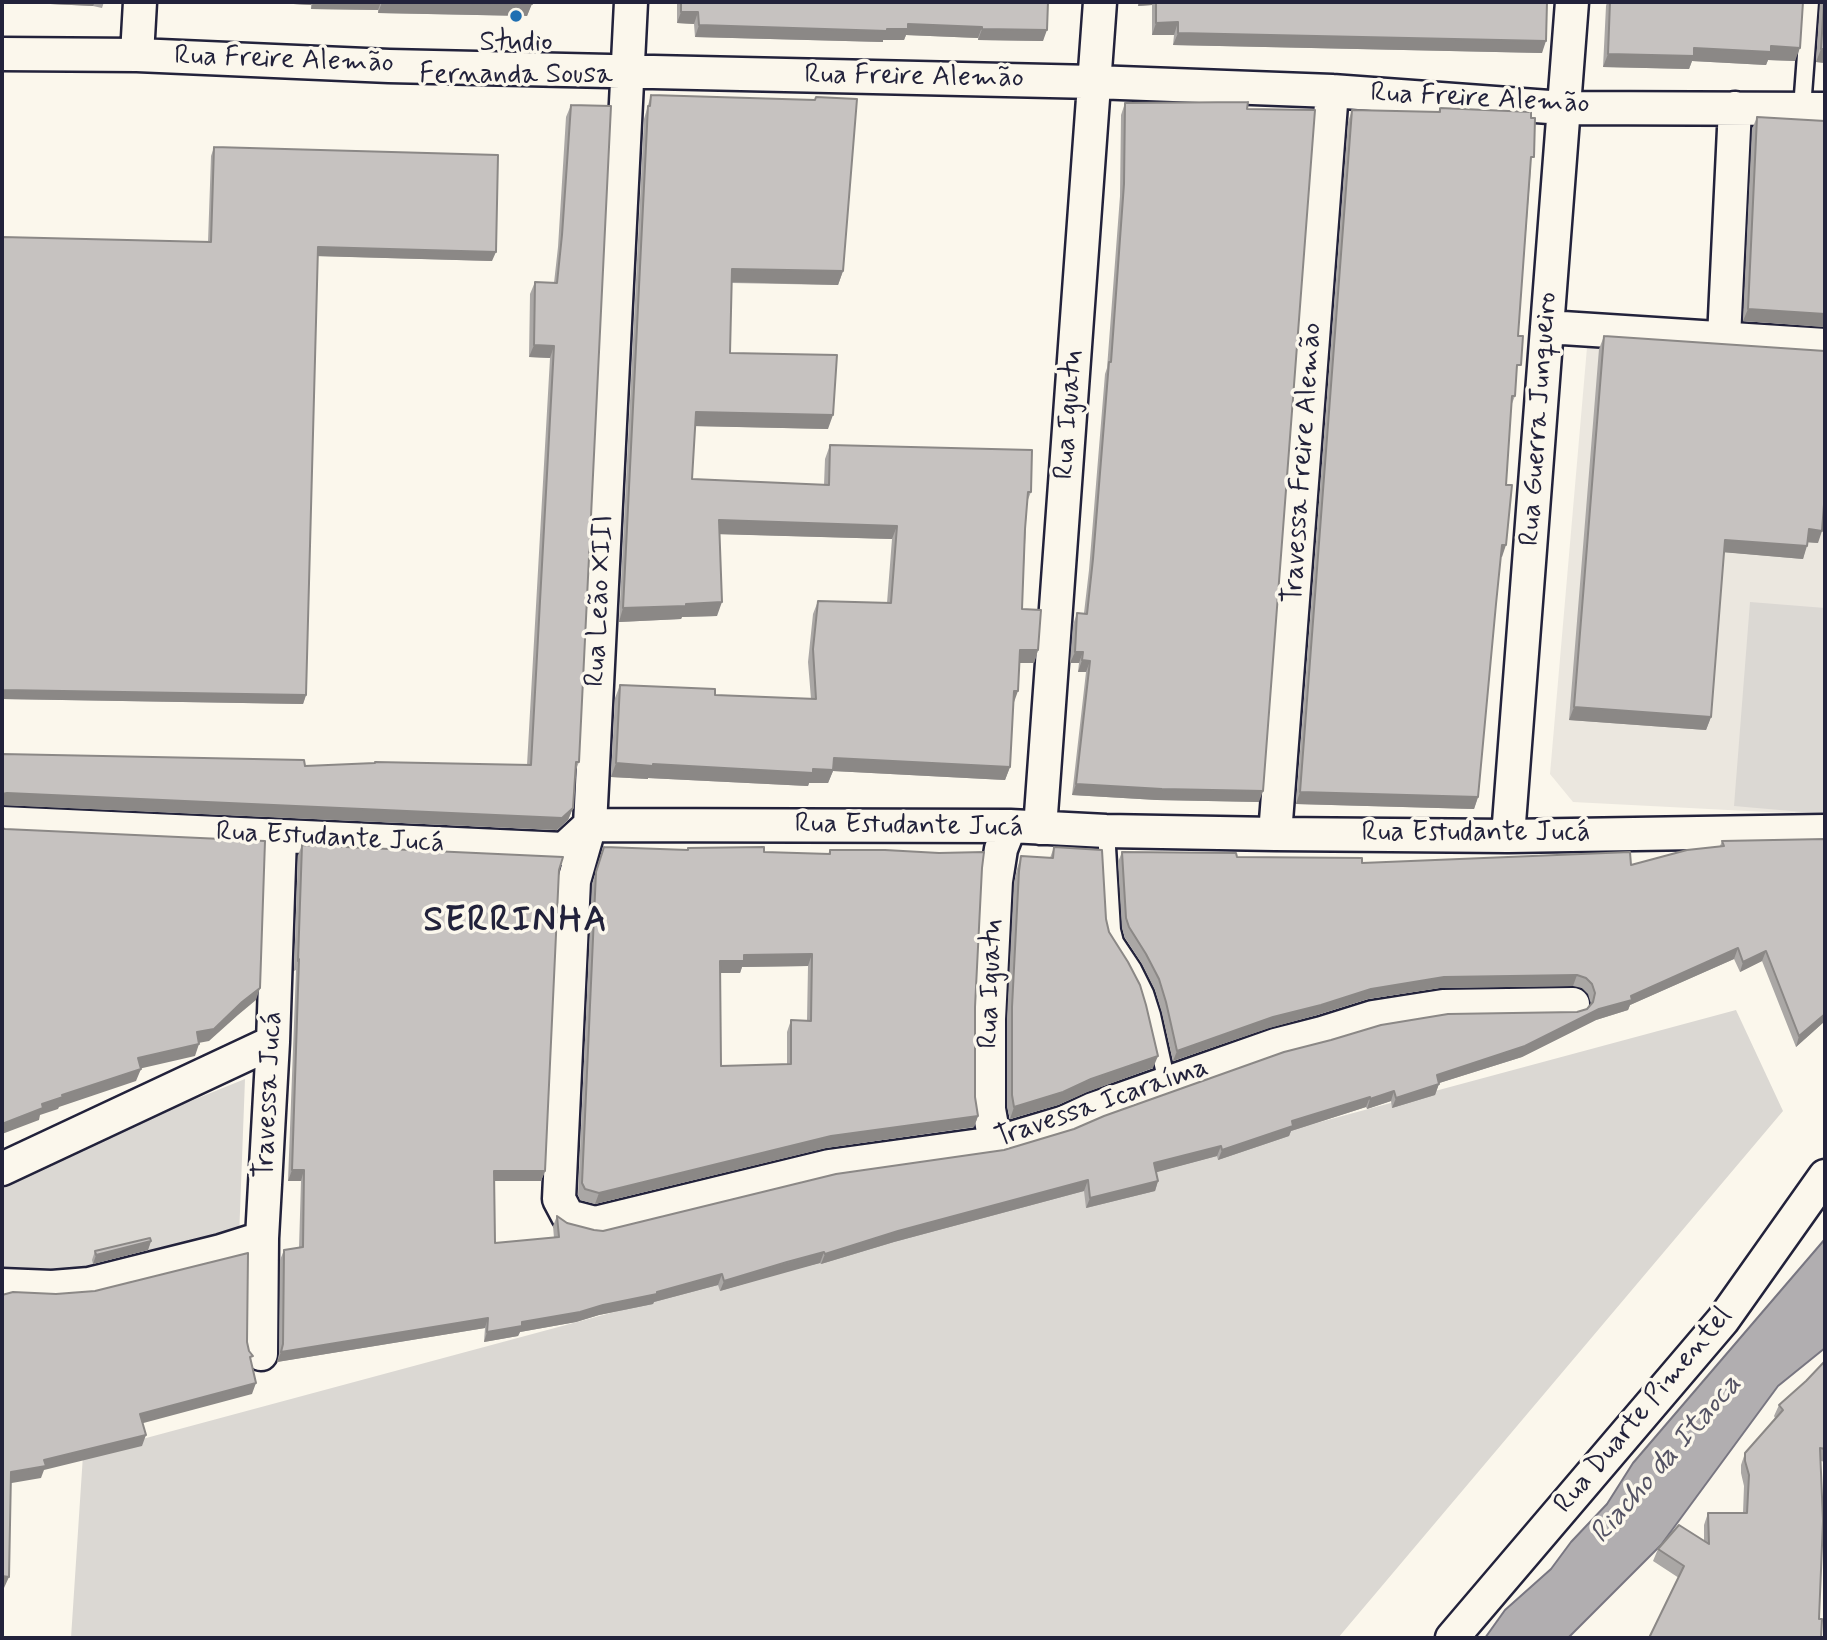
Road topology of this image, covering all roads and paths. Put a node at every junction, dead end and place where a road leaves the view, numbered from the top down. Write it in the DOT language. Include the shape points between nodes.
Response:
graph roads {
  1 [pos="140,2"];
  2 [pos="631,2"];
  3 [pos="1100,2"];
  4 [pos="1572,2"];
  5 [pos="1810,2"];
  6 [pos="2,54"];
  7 [pos="137,55"];
  8 [pos="627,72"];
  9 [pos="1094,82"];
  10 [pos="1332,91"];
  11 [pos="1563,108"];
  12 [pos="1735,108"];
  13 [pos="1814,109"];
  14 [pos="1547,327"];
  15 [pos="1724,338"];
  16 [pos="1825,345"];
  17 [pos="2,824"];
  18 [pos="590,825"];
  19 [pos="1025,827"];
  20 [pos="1106,831"];
  21 [pos="1825,831"];
  22 [pos="1275,834"];
  23 [pos="1508,836"];
  24 [pos="280,837"];
  25 [pos="1573,1004"];
  26 [pos="273,1042"];
  27 [pos="1167,1083"];
  28 [pos="995,1143"];
  29 [pos="2,1169"];
  30 [pos="1825,1177"];
  31 [pos="559,1199"];
  32 [pos="262,1238"];
  33 [pos="2,1285"];
  34 [pos="261,1354"];
  35 [pos="1452,1638"];
  1 -- 7 [label="street"];
  2 -- 8 [label="street, Rua Leão XIII"];
  3 -- 9 [label="street, Rua Iguatu"];
  4 -- 11 [label="street, Rua Guerra Junqueiro"];
  5 -- 13 [label="lane"];
  6 -- 7 [label="street, Rua Freire Alemão"];
  7 -- 8 [label="street, Rua Freire Alemão"];
  8 -- 9 [label="street, Rua Freire Alemão"];
  8 -- 18 [label="street, Rua Leão XIII"];
  9 -- 10 [label="street, Rua Freire Alemão"];
  9 -- 19 [label="street, Rua Iguatu"];
  10 -- 11 [label="street, Rua Freire Alemão"];
  10 -- 22 [label="street, Travessa Freire Alemão"];
  11 -- 12 [label="street, Rua Freire Alemão"];
  11 -- 14 [label="street, Rua Guerra Junqueiro"];
  12 -- 13 [label="street, Rua Freire Alemão"];
  12 -- 15 [label="street"];
  14 -- 15 [label="street"];
  14 -- 23 [label="street, Rua Guerra Junqueiro"];
  15 -- 16 [label="street"];
  17 -- 24 [label="street, Rua Estudante Jucá"];
  18 -- 19 [label="street, Rua Estudante Jucá"];
  18 -- 24 [label="street, Rua Estudante Jucá" via="564,849"];
  18 -- 31 [label="street, Rua Leão XIII" via="574,881"];
  19 -- 20 [label="street, Rua Estudante Jucá"];
  19 -- 28 [label="street, Rua Iguatu" via="1001,849 996,881 989,1019 989,1109"];
  20 -- 22 [label="street, Rua Estudante Jucá"];
  20 -- 27 [label="lane" via="1112,930 1153,1015"];
  21 -- 23 [label="street, Rua Estudante Jucá"];
  22 -- 23 [label="street, Rua Estudante Jucá"];
  24 -- 26 [label="street, Travessa Jucá"];
  25 -- 27 [label="street, Travessa Icaraíma" via="1443,1006 1373,1017"];
  26 -- 29 [label="street"];
  26 -- 32 [label="street, Travessa Jucá"];
  27 -- 28 [label="street, Travessa Icaraíma"];
  28 -- 31 [label="street, Travessa Icaraíma" via="829,1166 595,1223 568,1216"];
  30 -- 35 [label="street, Rua Duarte Pimentel" via="1723,1320"];
  32 -- 33 [label="street" via="89,1284"];
  32 -- 34 [label="street, Travessa Jucá"];
}
